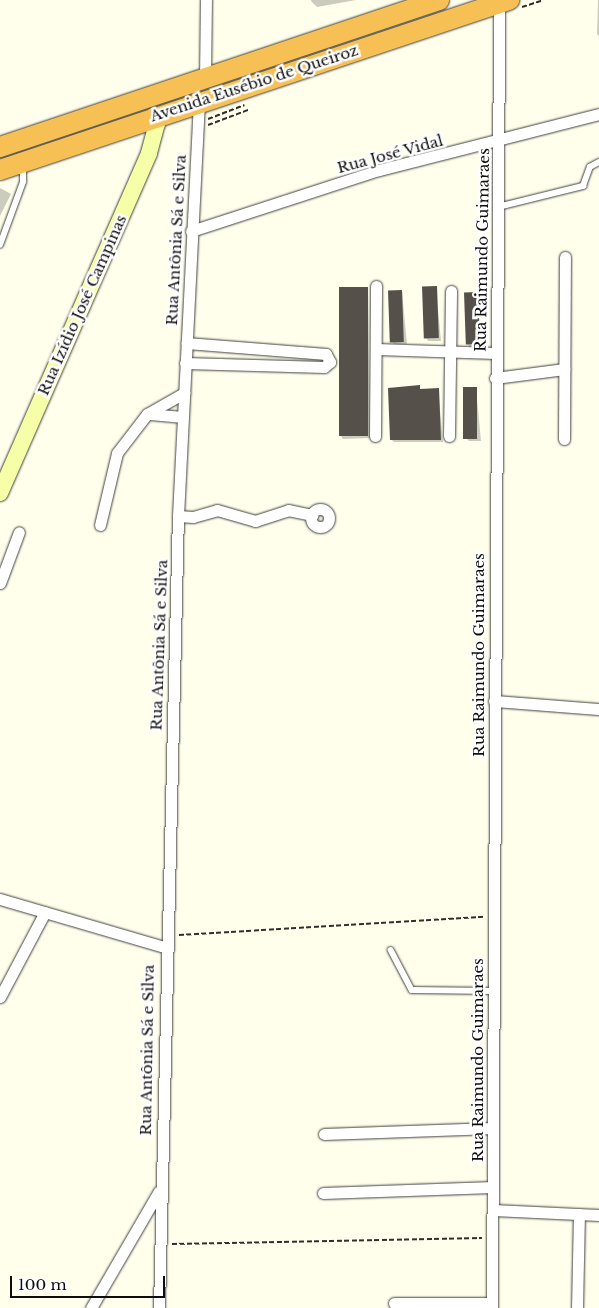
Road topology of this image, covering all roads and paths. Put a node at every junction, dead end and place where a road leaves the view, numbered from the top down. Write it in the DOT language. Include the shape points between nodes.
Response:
graph roads {
  1 [pos="206,0"];
  2 [pos="432,1"];
  3 [pos="504,2"];
  4 [pos="205,79"];
  5 [pos="199,102"];
  6 [pos="243,105"];
  7 [pos="248,110"];
  8 [pos="599,114"];
  9 [pos="154,116"];
  10 [pos="499,141"];
  11 [pos="0,147"];
  12 [pos="599,162"];
  13 [pos="22,163"];
  14 [pos="0,170"];
  15 [pos="496,207"];
  16 [pos="191,231"];
  17 [pos="0,245"];
  18 [pos="565,257"];
  19 [pos="376,286"];
  20 [pos="450,291"];
  21 [pos="186,343"];
  22 [pos="219,348"];
  23 [pos="376,349"];
  24 [pos="275,351"];
  25 [pos="451,351"];
  26 [pos="495,353"];
  27 [pos="218,362"];
  28 [pos="185,364"];
  29 [pos="274,365"];
  30 [pos="564,369"];
  31 [pos="495,378"];
  32 [pos="184,393"];
  33 [pos="147,414"];
  34 [pos="183,417"];
  35 [pos="375,436"];
  36 [pos="449,436"];
  37 [pos="564,439"];
  38 [pos="0,493"];
  39 [pos="312,515"];
  40 [pos="178,516"];
  41 [pos="100,525"];
  42 [pos="19,532"];
  43 [pos="0,583"];
  44 [pos="494,701"];
  45 [pos="599,709"];
  46 [pos="0,899"];
  47 [pos="44,912"];
  48 [pos="494,916"];
  49 [pos="164,941"];
  50 [pos="391,950"];
  51 [pos="494,990"];
  52 [pos="0,997"];
  53 [pos="493,1128"];
  54 [pos="324,1134"];
  55 [pos="493,1187"];
  56 [pos="160,1189"];
  57 [pos="323,1193"];
  58 [pos="493,1210"];
  59 [pos="579,1214"];
  60 [pos="599,1215"];
  61 [pos="492,1238"];
  62 [pos="160,1244"];
  63 [pos="394,1303"];
  64 [pos="492,1306"];
  65 [pos="91,1308"];
  66 [pos="159,1308"];
  67 [pos="577,1308"];
  1 -- 4 [label="street"];
  2 -- 4 [label="highway, Avenida Eusébio de Queiroz"];
  3 -- 5 [label="highway, Avenida Eusébio de Queiroz"];
  3 -- 10 [label="street, Rua Raimundo Guimaraes"];
  4 -- 11 [label="highway, Avenida Eusébio de Queiroz"];
  5 -- 9 [label="highway, Avenida Eusébio de Queiroz"];
  5 -- 16 [label="street, Rua Antônia Sá e Silva"];
  6 -- 7 [label="path" via="204,120 205,126"];
  8 -- 10 [label="street, Rua José Vidal"];
  9 -- 13 [label="highway, Avenida Eusébio de Queiroz"];
  9 -- 38 [label="street, Rua Izídio José Campinas" via="157,124 149,154"];
  10 -- 15 [label="street, Rua Raimundo Guimaraes"];
  10 -- 16 [label="street, Rua José Vidal" via="379,170"];
  12 -- 15 [label="lane" via="590,167 583,186"];
  13 -- 14 [label="highway, Avenida Eusébio de Queiroz"];
  13 -- 17 [label="lane" via="22,182"];
  15 -- 26 [label="street, Rua Raimundo Guimaraes"];
  16 -- 21 [label="street, Rua Antônia Sá e Silva"];
  18 -- 30 [label="street"];
  19 -- 23 [label="street"];
  20 -- 25 [label="street"];
  21 -- 22 [label="street"];
  21 -- 28 [label="street, Rua Antônia Sá e Silva"];
  22 -- 24 [label="street"];
  22 -- 27 [label="street"];
  23 -- 25 [label="street"];
  23 -- 35 [label="street"];
  24 -- 29 [label="street"];
  24 -- 29 [label="street" via="326,354 330,362 324,367"];
  25 -- 26 [label="street"];
  25 -- 36 [label="street"];
  26 -- 31 [label="street, Rua Raimundo Guimaraes"];
  27 -- 28 [label="street"];
  27 -- 29 [label="street"];
  28 -- 32 [label="street, Rua Antônia Sá e Silva"];
  30 -- 31 [label="street"];
  30 -- 37 [label="street"];
  31 -- 44 [label="street, Rua Raimundo Guimaraes"];
  32 -- 33 [label="street"];
  32 -- 34 [label="street, Rua Antônia Sá e Silva"];
  33 -- 34 [label="street"];
  33 -- 41 [label="street" via="117,453"];
  34 -- 40 [label="street, Rua Antônia Sá e Silva"];
  39 -- 40 [label="street" via="288,510 255,522 217,510 193,517"];
  40 -- 49 [label="street, Rua Antônia Sá e Silva"];
  42 -- 43 [label="street"];
  44 -- 45 [label="street"];
  44 -- 48 [label="street, Rua Raimundo Guimaraes"];
  46 -- 47 [label="street"];
  47 -- 49 [label="street"];
  47 -- 52 [label="street"];
  48 -- 49 [label="path"];
  48 -- 51 [label="street, Rua Raimundo Guimaraes"];
  49 -- 56 [label="street, Rua Antônia Sá e Silva"];
  50 -- 51 [label="lane" via="412,990"];
  51 -- 53 [label="street, Rua Raimundo Guimaraes"];
  53 -- 54 [label="street"];
  53 -- 55 [label="street, Rua Raimundo Guimaraes"];
  55 -- 57 [label="street"];
  55 -- 58 [label="street, Rua Raimundo Guimaraes"];
  56 -- 62 [label="street, Rua Antônia Sá e Silva"];
  56 -- 65 [label="street, Rua Antônia Sá e Silva"];
  58 -- 59 [label="street"];
  58 -- 61 [label="street, Rua Raimundo Guimaraes"];
  59 -- 60 [label="street"];
  59 -- 67 [label="street"];
  61 -- 62 [label="path"];
  61 -- 64 [label="street, Rua Raimundo Guimaraes"];
  62 -- 66 [label="street, Rua Antônia Sá e Silva"];
  63 -- 64 [label="street"];
}
